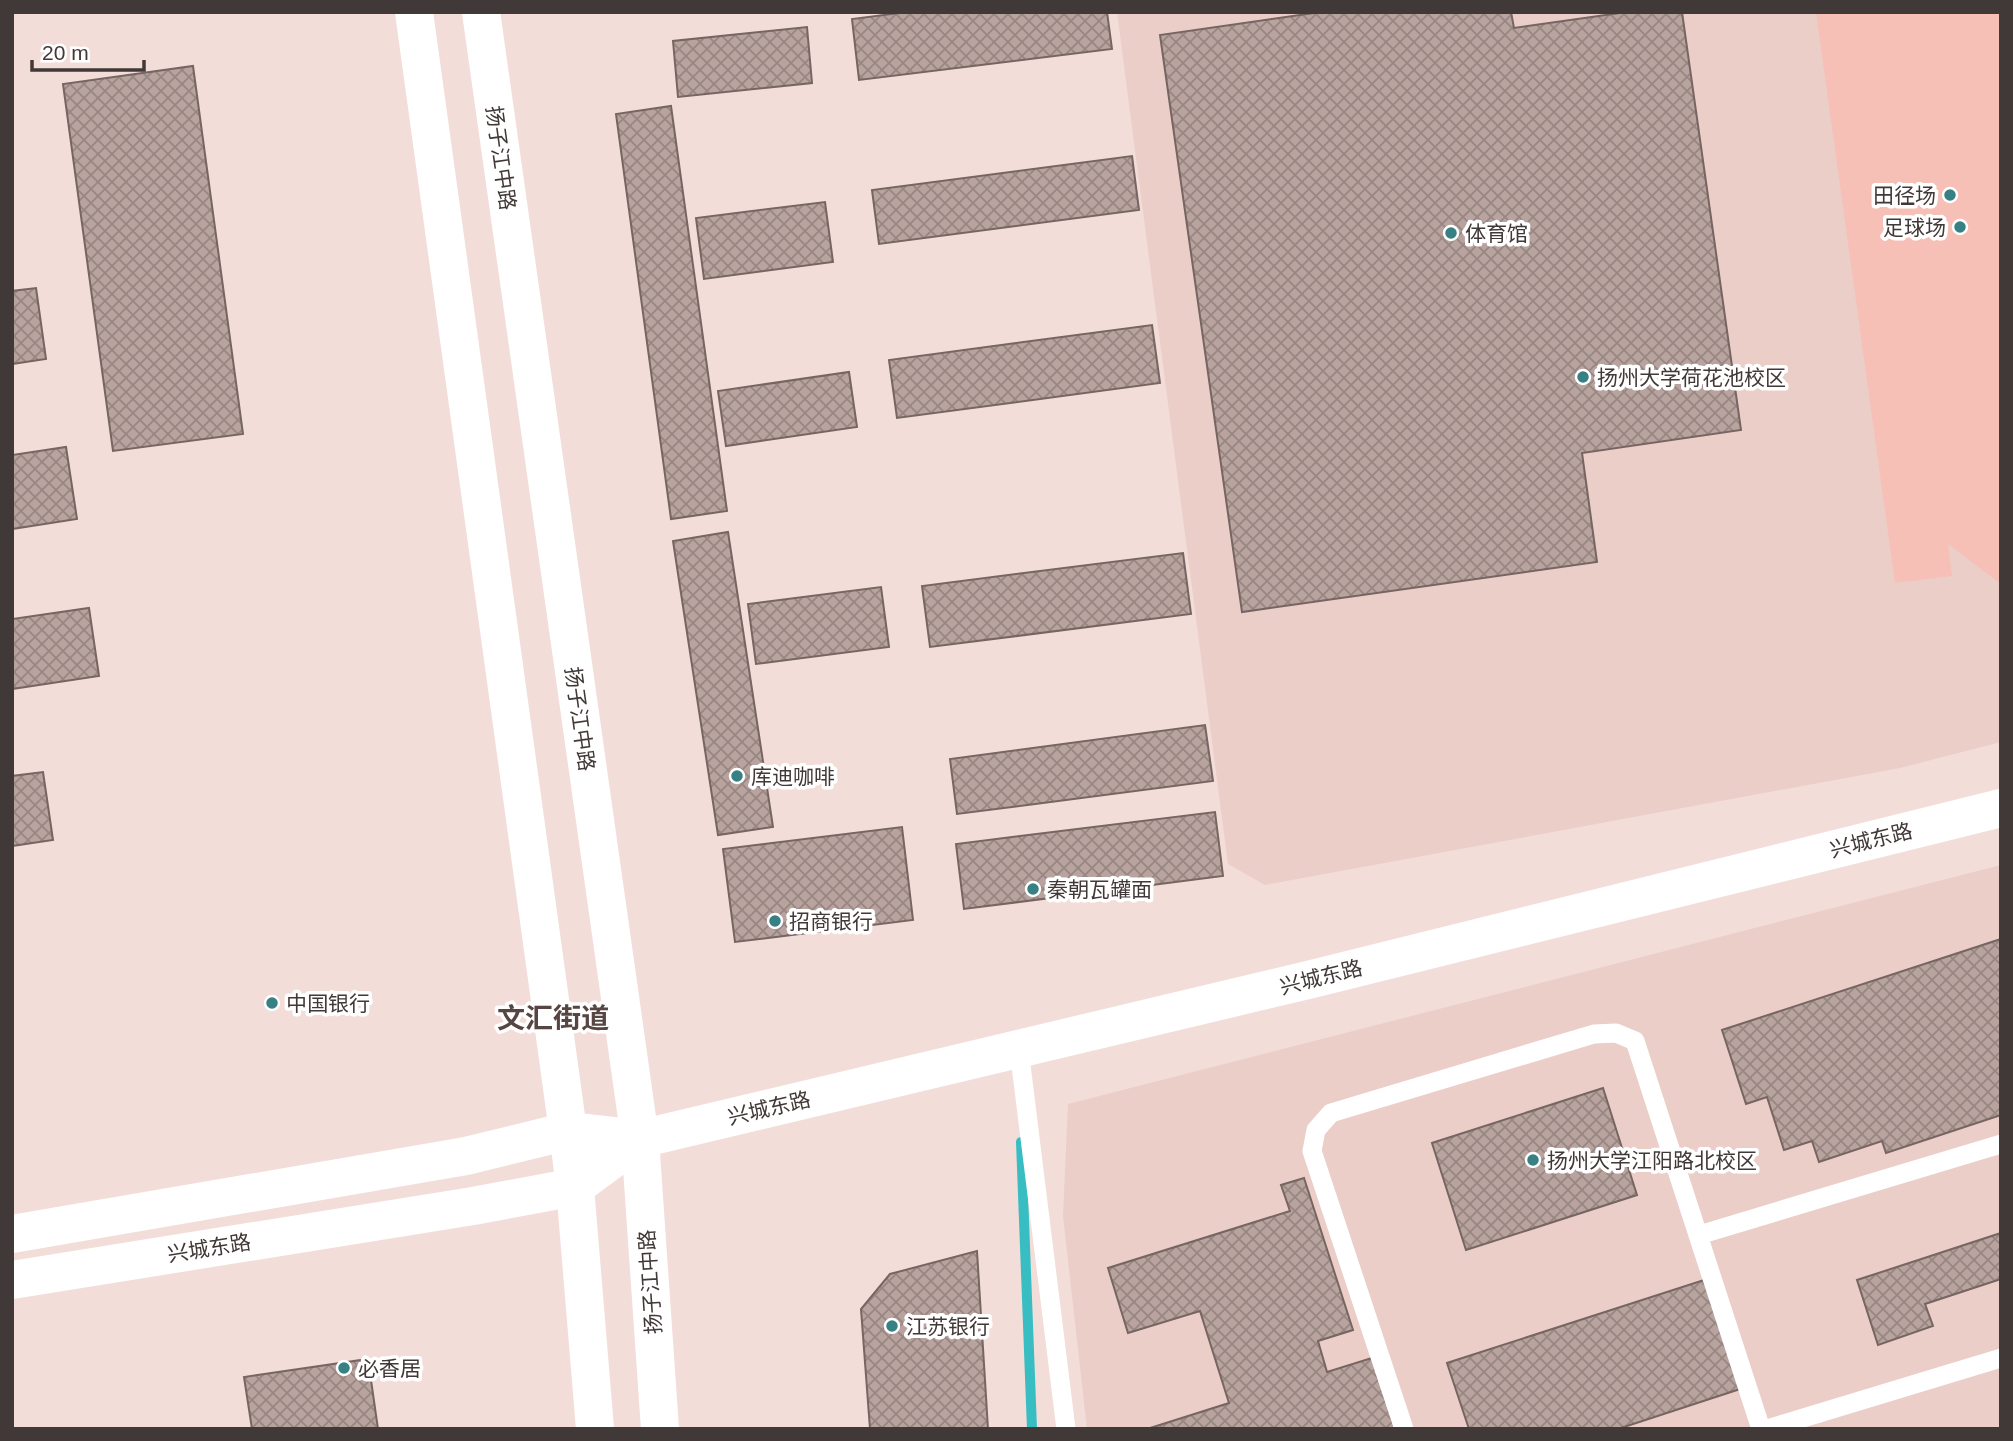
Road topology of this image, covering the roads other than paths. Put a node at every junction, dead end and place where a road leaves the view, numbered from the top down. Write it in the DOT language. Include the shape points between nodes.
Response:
graph roads {
  1 [pos="414,12"];
  2 [pos="481,12"];
  3 [pos="2001,808"];
  4 [pos="1019,1049"];
  5 [pos="568,1131"];
  6 [pos="640,1139"];
  7 [pos="2001,1144"];
  8 [pos="575,1187"];
  9 [pos="12,1234"];
  10 [pos="1699,1235"];
  11 [pos="12,1280"];
  12 [pos="2001,1358"];
  13 [pos="595,1429"];
  14 [pos="660,1429"];
  15 [pos="1066,1429"];
  16 [pos="1404,1429"];
  17 [pos="1761,1429"];
  18 [pos="1767,1429"];
  1 -- 5 [label="main road"];
  2 -- 6 [label="main road, 扬子江中路"];
  3 -- 4 [label="main road, 兴城东路"];
  4 -- 6 [label="main road, 兴城东路"];
  4 -- 15 [label="lane"];
  5 -- 6 [label="main road, 兴城东路"];
  5 -- 8 [label="main road"];
  5 -- 9 [label="main road, 兴城东路" via="466,1156"];
  6 -- 8 [label="main road, 兴城东路"];
  6 -- 14 [label="main road, 扬子江中路"];
  7 -- 10 [label="lane"];
  8 -- 11 [label="main road, 兴城东路"];
  8 -- 13 [label="main road"];
  10 -- 16 [label="lane" via="1634,1041 1616,1033 1594,1034 1331,1113 1316,1130 1312,1152"];
  10 -- 17 [label="lane"];
  12 -- 18 [label="lane"];
}
